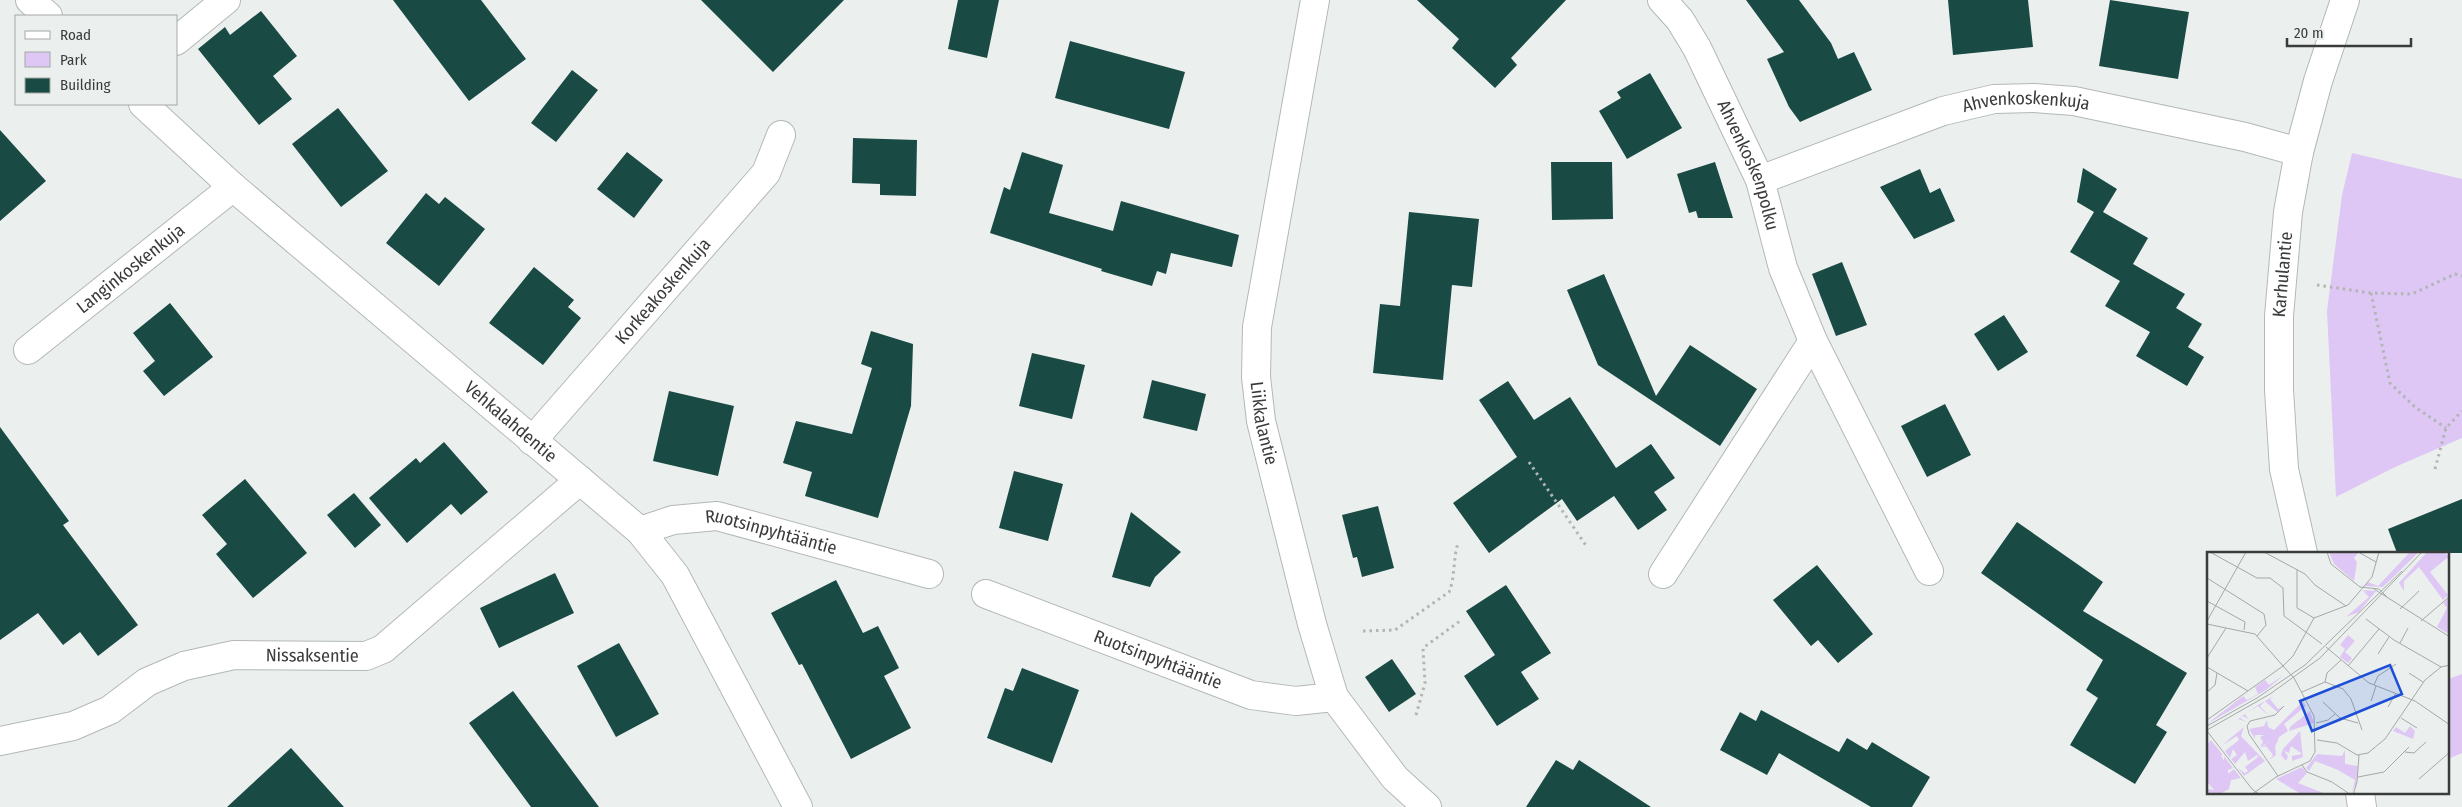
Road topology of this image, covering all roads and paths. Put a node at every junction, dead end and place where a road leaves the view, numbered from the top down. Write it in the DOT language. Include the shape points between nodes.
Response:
graph roads {
  1 [pos="30,0"];
  2 [pos="226,0"];
  3 [pos="1315,0"];
  4 [pos="1662,0"];
  5 [pos="2344,0"];
  6 [pos="47,15"];
  7 [pos="178,39"];
  8 [pos="144,105"];
  9 [pos="781,135"];
  10 [pos="2299,152"];
  11 [pos="1760,180"];
  12 [pos="233,187"];
  13 [pos="2462,276"];
  14 [pos="2316,284"];
  15 [pos="2371,292"];
  16 [pos="1813,341"];
  17 [pos="28,350"];
  18 [pos="2462,411"];
  19 [pos="2446,428"];
  20 [pos="532,441"];
  21 [pos="1530,462"];
  22 [pos="2435,469"];
  23 [pos="580,480"];
  24 [pos="640,531"];
  25 [pos="1458,542"];
  26 [pos="1587,547"];
  27 [pos="2303,552"];
  28 [pos="1929,571"];
  29 [pos="929,574"];
  30 [pos="1663,574"];
  31 [pos="986,594"];
  32 [pos="1460,621"];
  33 [pos="1363,631"];
  34 [pos="1334,697"];
  35 [pos="1416,715"];
  36 [pos="0,740"];
  37 [pos="2360,794"];
  38 [pos="798,807"];
  39 [pos="1427,807"];
  40 [pos="2362,807"];
  1 -- 6 [label="street"];
  2 -- 7 [label="street"];
  3 -- 34 [label="street, Liikkalantie" via="1257,327 1256,377 1261,421 1312,624"];
  4 -- 11 [label="street, Ahvenkoskenpolku" via="1680,20 1697,48"];
  5 -- 10 [label="street, Karhulantie"];
  8 -- 12 [label="street, Vehkalahdentie"];
  9 -- 20 [label="street, Korkeakoskenkuja" via="766,173"];
  10 -- 11 [label="street, Ahvenkoskenkuja" via="2245,137 2074,101 1994,99 1943,112"];
  10 -- 27 [label="street, Karhulantie" via="2288,212 2278,316 2284,469"];
  11 -- 16 [label="street, Ahvenkoskenpolku" via="1783,268"];
  12 -- 17 [label="street, Langinkoskenkuja"];
  12 -- 20 [label="street, Vehkalahdentie"];
  13 -- 15 [label="path" via="2455,274 2412,294"];
  14 -- 15 [label="path"];
  15 -- 19 [label="path" via="2390,383 2415,407"];
  16 -- 28 [label="street, Ahvenkoskenpolku"];
  16 -- 30 [label="street"];
  18 -- 19 [label="path"];
  19 -- 22 [label="path"];
  20 -- 23 [label="street, Vehkalahdentie"];
  21 -- 26 [label="path"];
  23 -- 24 [label="street, Vehkalahdentie"];
  23 -- 36 [label="street, Nissaksentie" via="383,649 366,656 234,655 184,666 147,682 110,710 73,726"];
  24 -- 29 [label="street, Ruotsinpyhtääntie" via="673,520 717,516"];
  24 -- 38 [label="street, Vehkalahdentie" via="675,575"];
  25 -- 33 [label="path" via="1449,592 1395,630"];
  31 -- 34 [label="street, Ruotsinpyhtääntie" via="1251,695 1296,701"];
  32 -- 35 [label="path" via="1423,648 1425,683"];
  34 -- 39 [label="street, Liikkalantie" via="1395,778"];
  37 -- 40 [label="street"];
}
